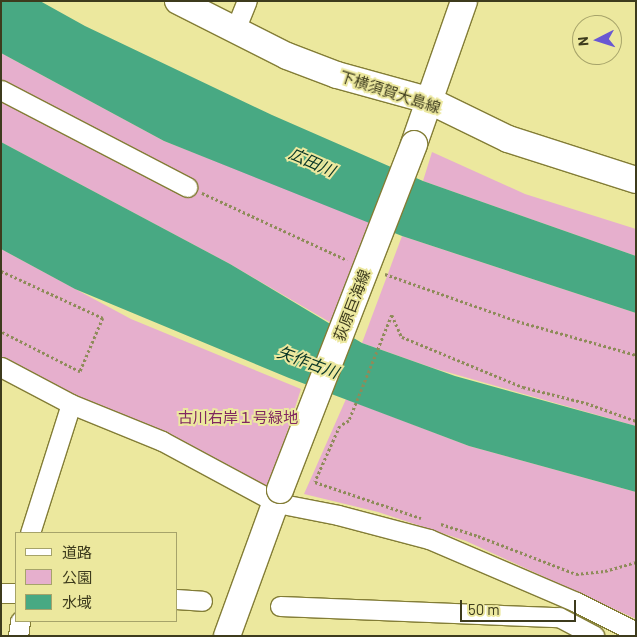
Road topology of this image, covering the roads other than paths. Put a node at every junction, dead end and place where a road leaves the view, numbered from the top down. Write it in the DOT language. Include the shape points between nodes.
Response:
graph roads {
  1 [pos="178,1"];
  2 [pos="247,1"];
  3 [pos="464,1"];
  4 [pos="235,30"];
  5 [pos="1,90"];
  6 [pos="428,100"];
  7 [pos="636,180"];
  8 [pos="187,186"];
  9 [pos="1,367"];
  10 [pos="71,404"];
  11 [pos="278,496"];
  12 [pos="30,532"];
  13 [pos="1,593"];
  14 [pos="15,593"];
  15 [pos="178,600"];
  16 [pos="202,600"];
  17 [pos="280,606"];
  18 [pos="20,622"];
  19 [pos="636,632"];
  20 [pos="18,636"];
  21 [pos="228,636"];
  22 [pos="594,636"];
  1 -- 4 [label="main road, 下横須賀大島線"];
  2 -- 4 [label="street"];
  3 -- 6 [label="main road, 荻原巨海線"];
  4 -- 6 [label="main road, 下横須賀大島線" via="287,56 338,75"];
  5 -- 8 [label="street"];
  6 -- 7 [label="main road, 下横須賀大島線" via="508,139"];
  6 -- 11 [label="main road, 荻原巨海線, bridge"];
  9 -- 10 [label="street"];
  10 -- 11 [label="street" via="162,440"];
  10 -- 12 [label="street"];
  11 -- 19 [label="street" via="429,539 576,602"];
  11 -- 21 [label="main road, 荻原巨海線"];
  13 -- 14 [label="street"];
  15 -- 16 [label="street"];
  17 -- 22 [label="street" via="559,617"];
  18 -- 20 [label="street"];
}
